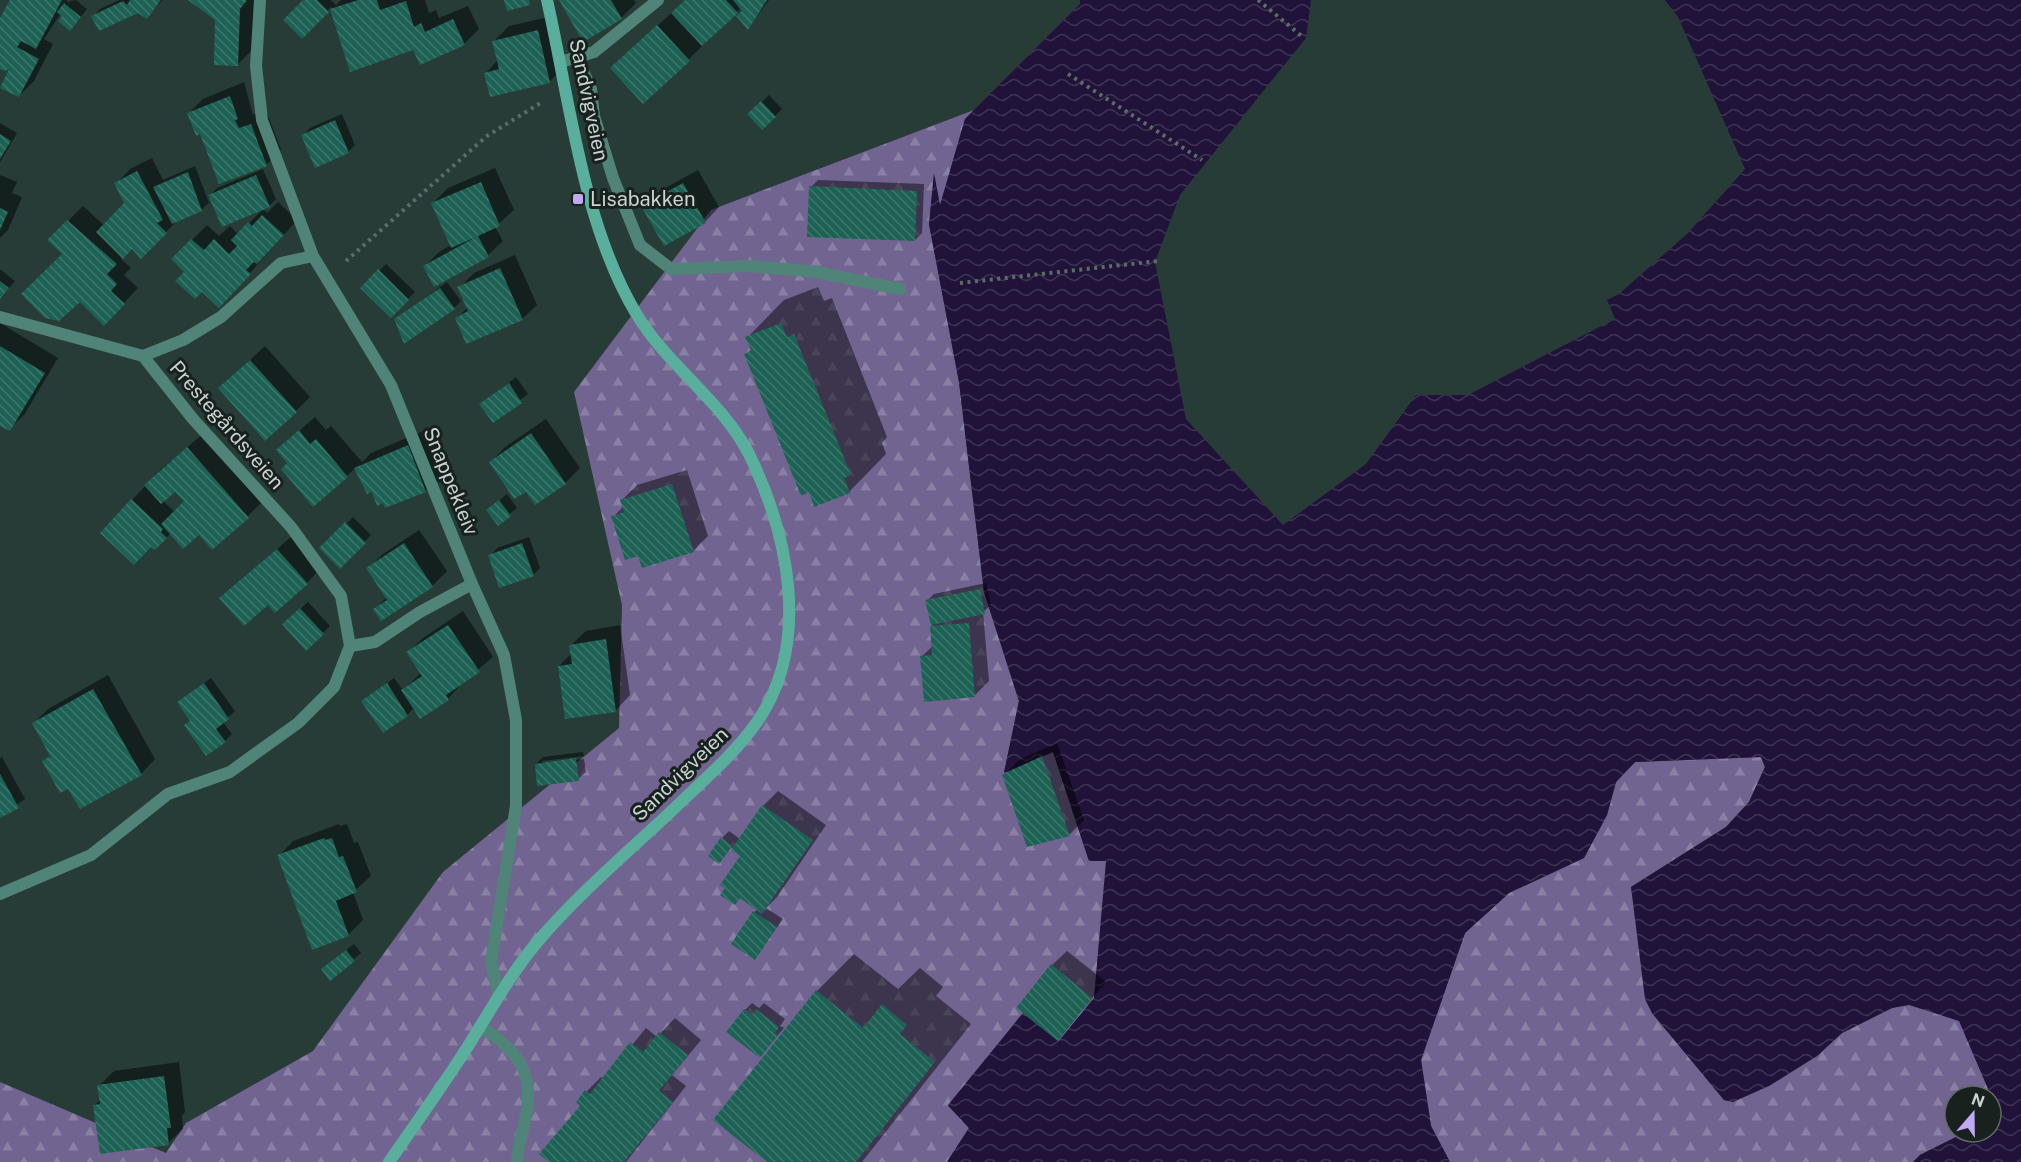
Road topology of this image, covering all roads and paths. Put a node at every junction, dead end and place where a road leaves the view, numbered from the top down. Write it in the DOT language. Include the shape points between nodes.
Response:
graph roads {
  1 [pos="260,0"];
  2 [pos="547,0"];
  3 [pos="658,0"];
  4 [pos="1258,0"];
  5 [pos="1304,38"];
  6 [pos="577,58"];
  7 [pos="561,62"];
  8 [pos="1068,74"];
  9 [pos="566,85"];
  10 [pos="1202,160"];
  11 [pos="313,256"];
  12 [pos="1158,261"];
  13 [pos="326,275"];
  14 [pos="960,283"];
  15 [pos="900,289"];
  16 [pos="0,317"];
  17 [pos="142,356"];
  18 [pos="472,584"];
  19 [pos="350,646"];
  20 [pos="0,894"];
  21 [pos="499,997"];
  22 [pos="480,1026"];
  23 [pos="389,1162"];
  24 [pos="517,1162"];
  1 -- 11 [label="street, Snappekleiv" via="256,66 262,120"];
  2 -- 7 [label="main road, Sandvigveien"];
  3 -- 6 [label="street" via="594,52"];
  4 -- 5 [label="path"];
  6 -- 7 [label="street"];
  6 -- 15 [label="street" via="591,89 594,116 613,178 640,245 671,268 749,266 817,272"];
  7 -- 9 [label="main road, Sandvigveien"];
  8 -- 10 [label="path"];
  9 -- 13 [label="path" via="487,136 355,254"];
  9 -- 21 [label="main road, Sandvigveien" via="588,188 616,276 639,318 746,448 765,487 789,588 788,624 773,694 733,753 538,941"];
  11 -- 13 [label="street, Snappekleiv"];
  11 -- 17 [label="street" via="281,263 221,317 183,340"];
  12 -- 14 [label="path"];
  13 -- 18 [label="street, Snappekleiv" via="391,385"];
  16 -- 17 [label="street, Prestegårdsveien"];
  17 -- 19 [label="street, Prestegårdsveien" via="193,419 291,526 341,596"];
  18 -- 19 [label="street" via="375,642"];
  18 -- 21 [label="street, Snappekleiv" via="504,655 516,720 516,806 491,963"];
  19 -- 20 [label="street" via="334,687 298,723 230,772 168,794 91,855"];
  21 -- 22 [label="main road, Sandvigveien"];
  22 -- 23 [label="main road, Sandvigveien"];
  22 -- 24 [label="street" via="521,1060 527,1078 528,1099"];
}
